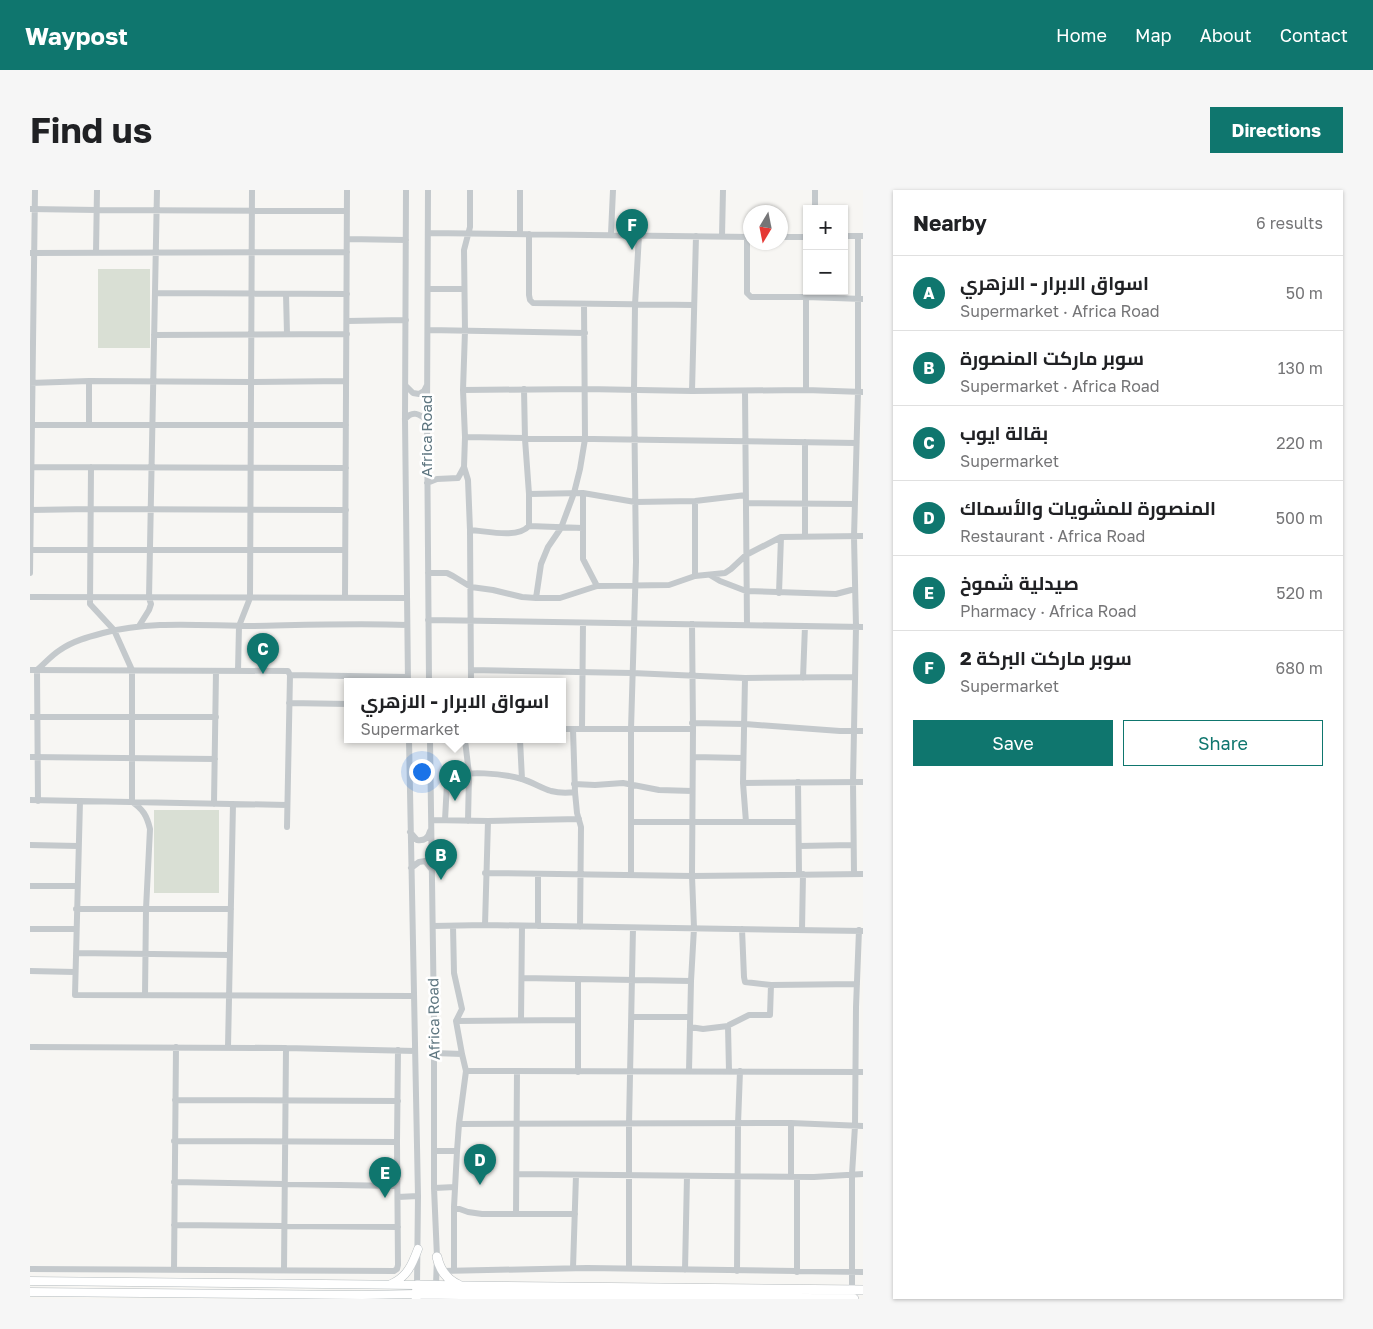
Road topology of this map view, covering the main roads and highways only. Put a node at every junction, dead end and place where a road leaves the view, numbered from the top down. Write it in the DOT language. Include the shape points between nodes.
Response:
graph roads {
  1 [pos="418,1250"];
  2 [pos="437,1257"];
  3 [pos="30,1281"];
  4 [pos="436,1284"];
  5 [pos="386,1285"];
  6 [pos="462,1286"];
  7 [pos="863,1290"];
  8 [pos="30,1292"];
  9 [pos="416,1293"];
  10 [pos="853,1295"];
  11 [pos="436,1297"];
  12 [pos="469,1297"];
  1 -- 5 [label="main road" via="406,1274"];
  2 -- 6 [label="highway" via="447,1277"];
  3 -- 5 [label="main road"];
  4 -- 6 [label="highway"];
  4 -- 9 [label="highway"];
  4 -- 11 [label="highway, Africa Road"];
  5 -- 9 [label="main road"];
  6 -- 10 [label="highway"];
  7 -- 10 [label="highway"];
  8 -- 9 [label="main road"];
  9 -- 11 [label="highway"];
  10 -- 12 [label="highway"];
  11 -- 12 [label="highway"];
}
